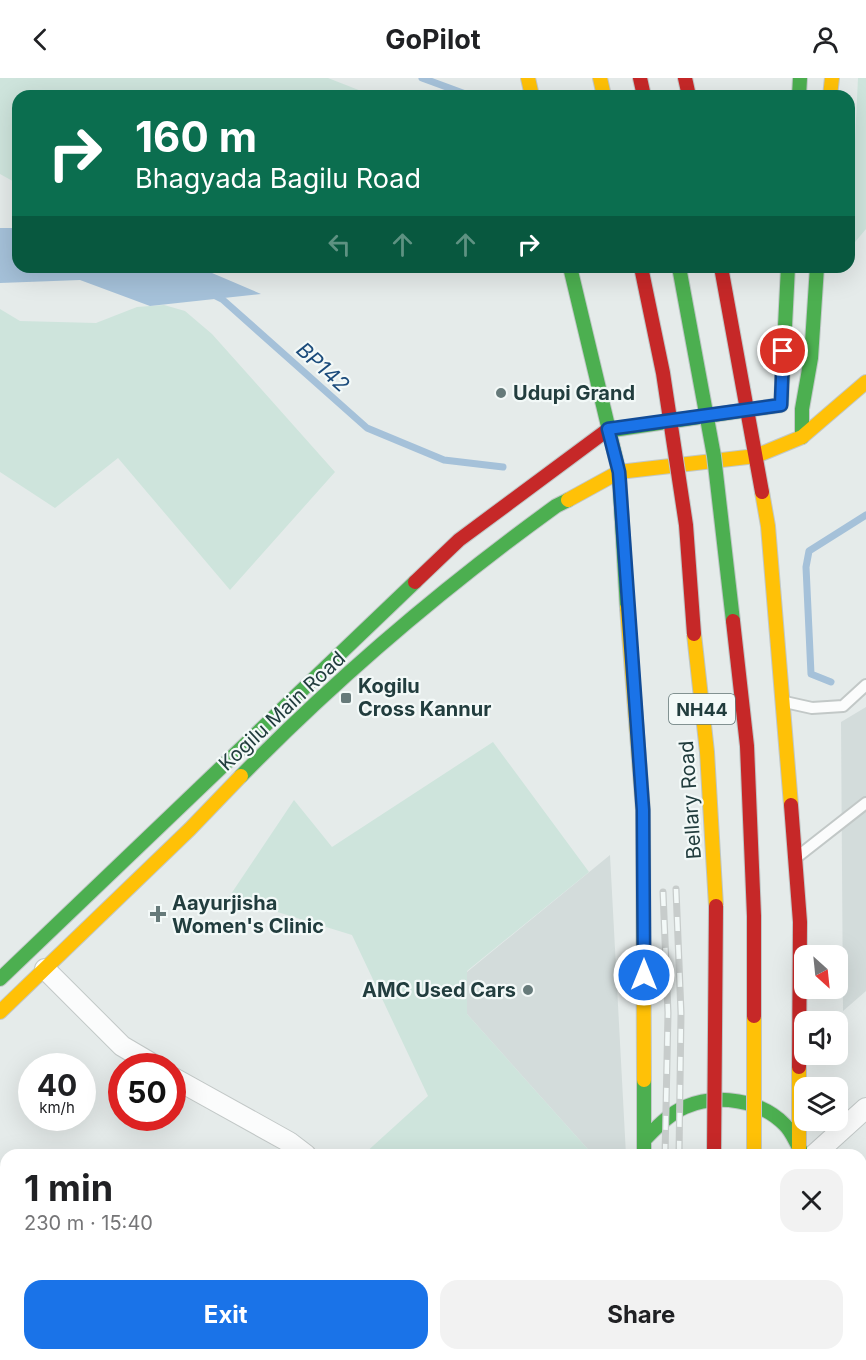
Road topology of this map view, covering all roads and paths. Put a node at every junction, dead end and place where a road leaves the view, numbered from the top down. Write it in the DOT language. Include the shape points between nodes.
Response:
graph roads {
  1 [pos="571,273"];
  2 [pos="642,273"];
  3 [pos="680,273"];
  4 [pos="722,273"];
  5 [pos="788,273"];
  6 [pos="817,273"];
  7 [pos="866,382"];
  8 [pos="802,408"];
  9 [pos="748,410"];
  10 [pos="781,410"];
  11 [pos="820,421"];
  12 [pos="608,429"];
  13 [pos="802,437"];
  14 [pos="756,456"];
  15 [pos="619,472"];
  16 [pos="470,550"];
  17 [pos="866,685"];
  18 [pos="782,702"];
  19 [pos="866,803"];
  20 [pos="795,860"];
  21 [pos="45,969"];
  22 [pos="2,978"];
  23 [pos="20,993"];
  24 [pos="0,1012"];
  25 [pos="134,1053"];
  26 [pos="186,1085"];
  27 [pos="866,1108"];
  28 [pos="645,1139"];
  29 [pos="298,1149"];
  30 [pos="644,1149"];
  31 [pos="714,1149"];
  32 [pos="754,1149"];
  33 [pos="801,1149"];
  34 [pos="804,1149"];
  35 [pos="810,1149"];
  1 -- 12 [label="main road"];
  2 -- 31 [label="main road, Bellary Road / NH44, bridge" via="663,373 686,525 707,752 716,912"];
  3 -- 32 [label="main road, NH44, bridge" via="714,456 747,746 754,916"];
  4 -- 9 [label="main road"];
  5 -- 10 [label="main road"];
  6 -- 8 [label="main road" via="811,358"];
  7 -- 11 [label="main road"];
  8 -- 10 [label="main road"];
  8 -- 11 [label="main road"];
  8 -- 13 [label="main road"];
  9 -- 10 [label="main road"];
  9 -- 12 [label="main road"];
  9 -- 14 [label="main road"];
  11 -- 13 [label="main road"];
  12 -- 15 [label="main road"];
  12 -- 16 [label="main road, Kogilu Main Road"];
  13 -- 14 [label="main road" via="780,441"];
  14 -- 15 [label="main road"];
  14 -- 18 [label="main road" via="768,538"];
  15 -- 16 [label="main road, Kogilu Main Road"];
  15 -- 28 [label="main road" via="643,810"];
  16 -- 21 [label="main road, Kogilu Main Road" via="394,633 261,756"];
  16 -- 22 [label="main road, Kogilu Main Road"];
  17 -- 18 [label="lane" via="843,706 812,708"];
  18 -- 20 [label="main road"];
  19 -- 20 [label="lane"];
  20 -- 34 [label="main road" via="800,922"];
  21 -- 23 [label="main road, Kogilu Main Road"];
  21 -- 25 [label="street" via="122,1046"];
  22 -- 23 [label="main road"];
  23 -- 24 [label="main road, Kogilu Main Road"];
  26 -- 29 [label="street"];
  27 -- 35 [label="street"];
  28 -- 30 [label="main road"];
  28 -- 33 [label="main road" via="673,1113 687,1106 725,1101 766,1110 785,1125"];
}
